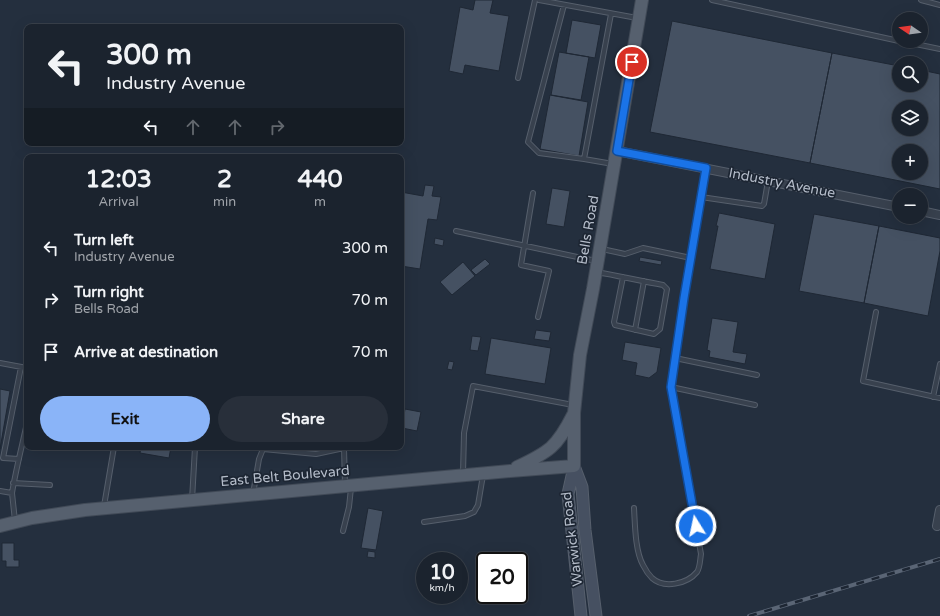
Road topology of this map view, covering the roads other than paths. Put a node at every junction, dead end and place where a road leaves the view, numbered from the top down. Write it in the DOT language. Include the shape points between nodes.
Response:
graph roads {
  1 [pos="535,0"];
  2 [pos="539,0"];
  3 [pos="642,0"];
  4 [pos="712,0"];
  5 [pos="921,0"];
  6 [pos="564,5"];
  7 [pos="940,5"];
  8 [pos="611,14"];
  9 [pos="639,18"];
  10 [pos="892,39"];
  11 [pos="928,47"];
  12 [pos="940,49"];
  13 [pos="518,78"];
  14 [pos="617,151"];
  15 [pos="584,159"];
  16 [pos="615,165"];
  17 [pos="706,168"];
  18 [pos="768,180"];
  19 [pos="533,193"];
  20 [pos="702,197"];
  21 [pos="892,206"];
  22 [pos="928,213"];
  23 [pos="940,215"];
  24 [pos="456,231"];
  25 [pos="524,245"];
  26 [pos="600,249"];
  27 [pos="691,258"];
  28 [pos="597,267"];
  29 [pos="622,277"];
  30 [pos="644,281"];
  31 [pos="876,312"];
  32 [pos="538,317"];
  33 [pos="636,330"];
  34 [pos="675,358"];
  35 [pos="0,363"];
  36 [pos="940,364"];
  37 [pos="21,367"];
  38 [pos="24,368"];
  39 [pos="757,375"];
  40 [pos="671,387"];
  41 [pos="933,397"];
  42 [pos="940,398"];
  43 [pos="755,405"];
  44 [pos="575,409"];
  45 [pos="24,436"];
  46 [pos="114,450"];
  47 [pos="195,450"];
  48 [pos="263,450"];
  49 [pos="274,450"];
  50 [pos="335,450"];
  51 [pos="344,450"];
  52 [pos="19,459"];
  53 [pos="574,466"];
  54 [pos="510,470"];
  55 [pos="483,473"];
  56 [pos="464,475"];
  57 [pos="13,483"];
  58 [pos="50,485"];
  59 [pos="349,485"];
  60 [pos="0,491"];
  61 [pos="12,493"];
  62 [pos="253,494"];
  63 [pos="192,500"];
  64 [pos="104,508"];
  65 [pos="634,508"];
  66 [pos="940,510"];
  67 [pos="15,522"];
  68 [pos="424,522"];
  69 [pos="0,526"];
  70 [pos="937,526"];
  71 [pos="343,531"];
  72 [pos="581,616"];
  73 [pos="596,616"];
  1 -- 13 [label="lane"];
  2 -- 6 [label="lane"];
  3 -- 9 [label="main road, Bells Road"];
  4 -- 10 [label="lane"];
  5 -- 7 [label="lane"];
  6 -- 8 [label="lane"];
  6 -- 15 [label="lane" via="528,142 539,153"];
  8 -- 9 [label="lane"];
  8 -- 15 [label="lane"];
  9 -- 14 [label="main road, Bells Road"];
  11 -- 12 [label="lane"];
  14 -- 16 [label="main road, Bells Road"];
  14 -- 17 [label="street, Industry Avenue"];
  15 -- 16 [label="lane"];
  16 -- 26 [label="main road, Bells Road"];
  17 -- 18 [label="street, Industry Avenue"];
  17 -- 20 [label="lane"];
  18 -- 20 [label="lane" via="762,206"];
  18 -- 21 [label="street, Industry Avenue"];
  19 -- 25 [label="lane"];
  20 -- 27 [label="lane"];
  22 -- 23 [label="street"];
  24 -- 25 [label="lane"];
  25 -- 28 [label="lane"];
  25 -- 32 [label="lane" via="521,265 549,271"];
  26 -- 27 [label="lane" via="626,254 643,248"];
  26 -- 28 [label="main road, Bells Road"];
  27 -- 34 [label="lane"];
  28 -- 29 [label="lane"];
  28 -- 44 [label="main road, Bells Road" via="580,355"];
  29 -- 30 [label="lane"];
  29 -- 33 [label="lane" via="614,322 619,327"];
  30 -- 33 [label="lane"];
  30 -- 33 [label="lane" via="665,286 666,296 660,330 654,334"];
  31 -- 41 [label="lane" via="863,381"];
  34 -- 39 [label="lane"];
  34 -- 40 [label="lane"];
  35 -- 37 [label="lane"];
  36 -- 41 [label="lane"];
  37 -- 38 [label="lane"];
  37 -- 52 [label="lane" via="3,458"];
  40 -- 43 [label="lane"];
  40 -- 65 [label="lane" via="701,554 698,571 689,579 665,584 652,578 642,564 636,541"];
  41 -- 42 [label="lane"];
  44 -- 53 [label="main road, Bells Road"];
  44 -- 54 [label="main road" via="564,434 549,451"];
  44 -- 56 [label="lane" via="473,386 464,433"];
  45 -- 52 [label="lane"];
  46 -- 64 [label="lane"];
  47 -- 63 [label="lane"];
  48 -- 62 [label="lane"];
  49 -- 50 [label="lane" via="316,454"];
  51 -- 59 [label="lane"];
  52 -- 57 [label="lane"];
  53 -- 54 [label="main road, East Belt Boulevard"];
  53 -- 72 [label="main road, Warwick Road" via="568,494"];
  53 -- 73 [label="main road, Warwick Road" via="582,487"];
  54 -- 55 [label="main road, East Belt Boulevard"];
  55 -- 56 [label="main road, East Belt Boulevard"];
  55 -- 68 [label="lane" via="478,505 474,512 465,516"];
  56 -- 59 [label="main road, East Belt Boulevard"];
  57 -- 58 [label="lane"];
  57 -- 61 [label="lane"];
  59 -- 62 [label="main road, East Belt Boulevard"];
  59 -- 71 [label="lane" via="349,507"];
  60 -- 61 [label="lane"];
  61 -- 67 [label="lane"];
  62 -- 63 [label="main road, East Belt Boulevard"];
  63 -- 64 [label="main road, East Belt Boulevard"];
  64 -- 67 [label="main road, East Belt Boulevard"];
  66 -- 70 [label="street"];
  67 -- 69 [label="main road, East Belt Boulevard"];
}
